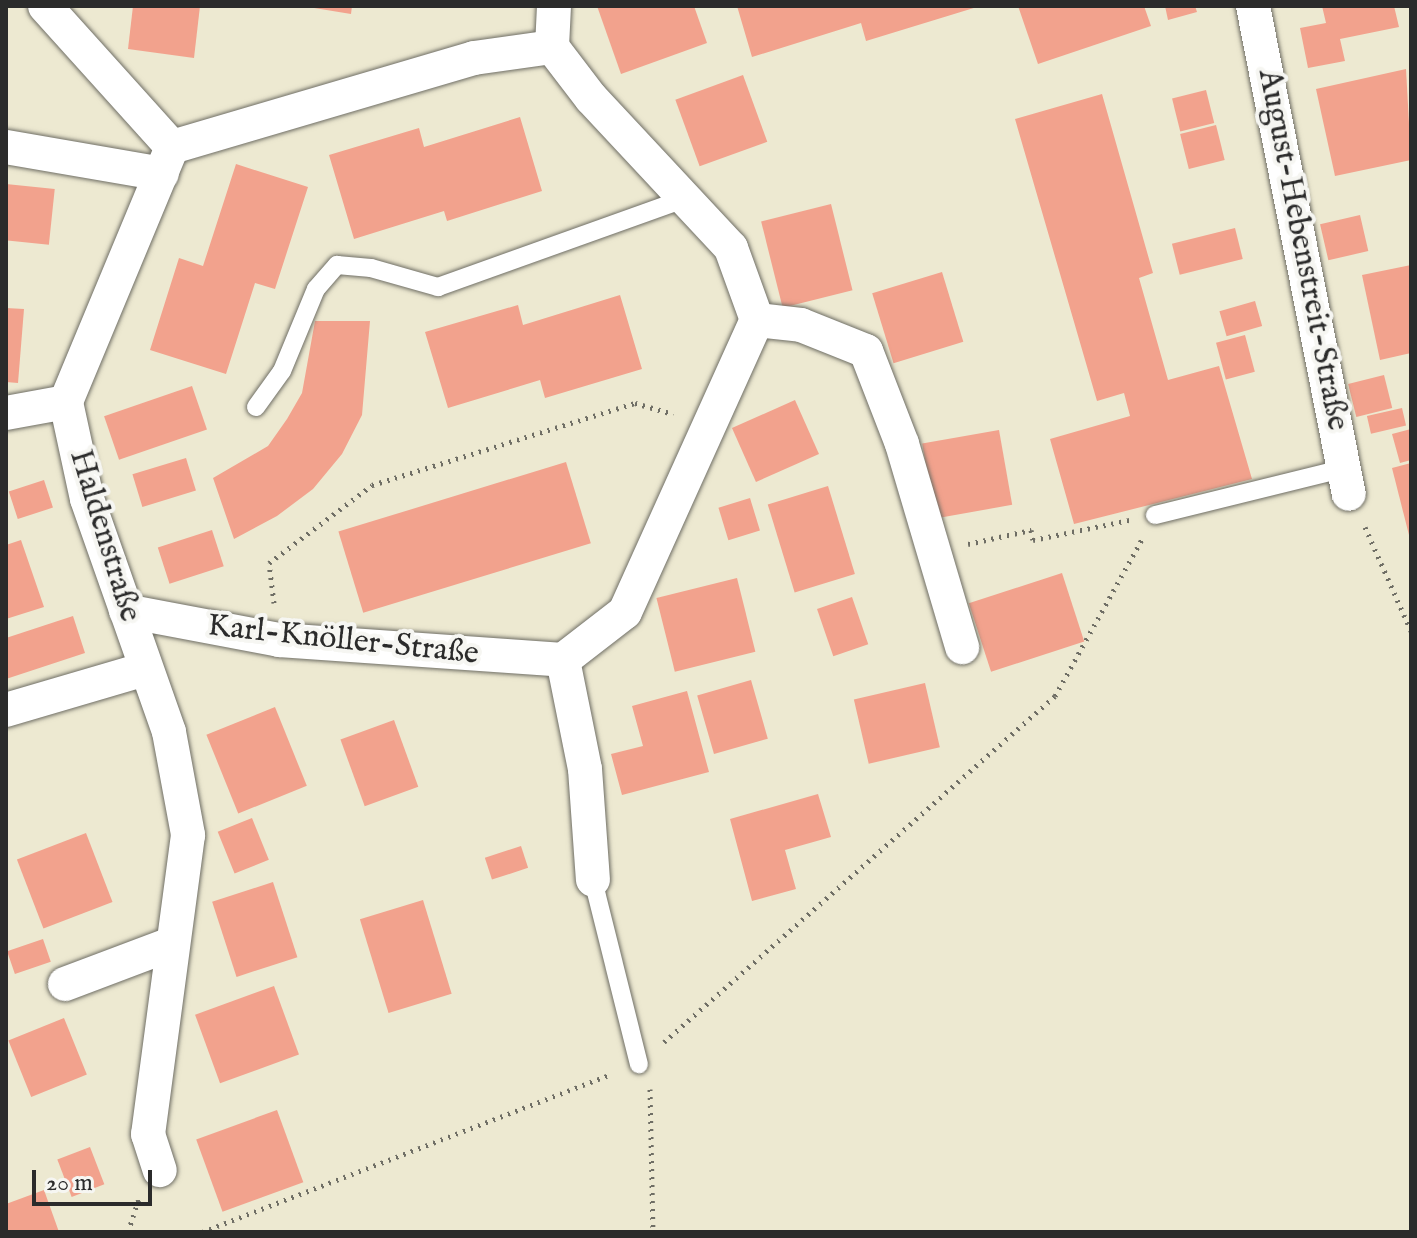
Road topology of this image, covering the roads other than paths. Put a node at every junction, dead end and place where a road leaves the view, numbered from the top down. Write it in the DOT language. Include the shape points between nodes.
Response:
graph roads {
  1 [pos="45,6"];
  2 [pos="554,6"];
  3 [pos="1253,6"];
  4 [pos="552,47"];
  5 [pos="6,147"];
  6 [pos="167,161"];
  7 [pos="687,198"];
  8 [pos="757,320"];
  9 [pos="66,402"];
  10 [pos="256,407"];
  11 [pos="6,413"];
  12 [pos="1348,481"];
  13 [pos="1155,515"];
  14 [pos="126,611"];
  15 [pos="962,647"];
  16 [pos="563,660"];
  17 [pos="145,669"];
  18 [pos="6,710"];
  19 [pos="593,880"];
  20 [pos="171,944"];
  21 [pos="65,984"];
  22 [pos="644,1060"];
  23 [pos="160,1170"];
  1 -- 6 [label="street"];
  2 -- 4 [label="street"];
  3 -- 12 [label="street, August-Hebenstreit-Straße"];
  4 -- 6 [label="street" via="474,58"];
  4 -- 7 [label="street" via="591,98"];
  5 -- 6 [label="street"];
  6 -- 9 [label="street"];
  7 -- 8 [label="street" via="731,248"];
  7 -- 10 [label="lane" via="438,287 371,268 337,265 316,289 282,371"];
  8 -- 15 [label="street" via="801,325 866,351 936,551"];
  8 -- 16 [label="street" via="625,612"];
  9 -- 11 [label="street"];
  9 -- 14 [label="street, Haldenstraße" via="87,499"];
  12 -- 13 [label="lane"];
  14 -- 16 [label="street, Karl-Knöller-Straße" via="279,640"];
  14 -- 17 [label="street, Haldenstraße"];
  16 -- 19 [label="street" via="585,769"];
  17 -- 18 [label="street"];
  17 -- 20 [label="street, Haldenstraße" via="169,732 188,835"];
  19 -- 22 [label="lane"];
  20 -- 21 [label="street"];
  20 -- 23 [label="street, Haldenstraße" via="148,1134"];
}
